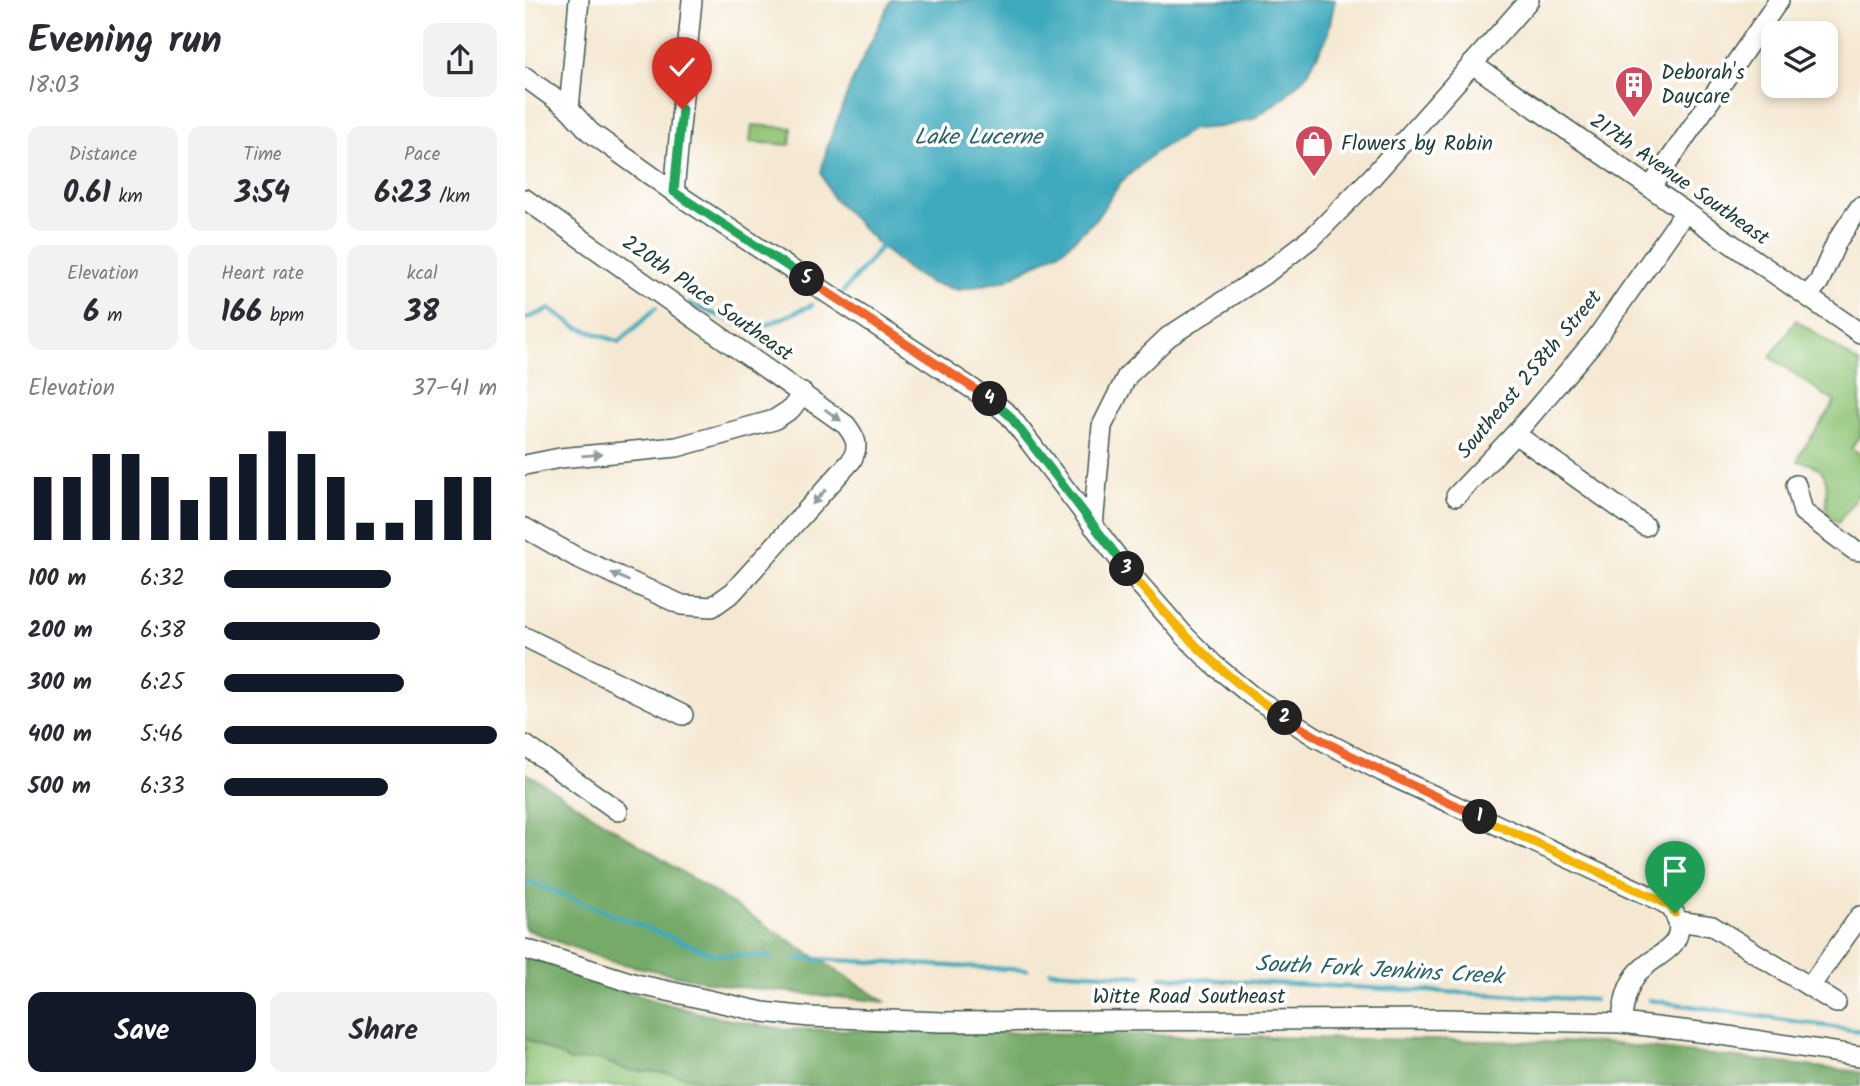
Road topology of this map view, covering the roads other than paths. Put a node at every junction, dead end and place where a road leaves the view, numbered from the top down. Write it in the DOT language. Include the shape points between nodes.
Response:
graph roads {
  1 [pos="579,0"];
  2 [pos="692,0"];
  3 [pos="1528,0"];
  4 [pos="1779,0"];
  5 [pos="1472,64"];
  6 [pos="525,77"];
  7 [pos="569,109"];
  8 [pos="1651,187"];
  9 [pos="674,192"];
  10 [pos="525,199"];
  11 [pos="1860,207"];
  12 [pos="1685,212"];
  13 [pos="1807,296"];
  14 [pos="1860,333"];
  15 [pos="803,393"];
  16 [pos="1515,434"];
  17 [pos="525,465"];
  18 [pos="1796,485"];
  19 [pos="1456,496"];
  20 [pos="1093,526"];
  21 [pos="1646,526"];
  22 [pos="525,528"];
  23 [pos="1860,551"];
  24 [pos="525,637"];
  25 [pos="683,715"];
  26 [pos="525,745"];
  27 [pos="618,811"];
  28 [pos="1860,916"];
  29 [pos="1678,921"];
  30 [pos="525,949"];
  31 [pos="1811,985"];
  32 [pos="1836,1003"];
  33 [pos="1621,1023"];
  34 [pos="1860,1056"];
  1 -- 7 [label="street"];
  2 -- 9 [label="street"];
  3 -- 5 [label="street"];
  4 -- 8 [label="street"];
  5 -- 8 [label="street, 217th Avenue Southeast"];
  5 -- 20 [label="street" via="1315,235 1268,272 1168,337 1127,376 1102,426"];
  6 -- 7 [label="street"];
  7 -- 9 [label="street" via="590,132"];
  8 -- 12 [label="street, 217th Avenue Southeast"];
  9 -- 20 [label="street" via="997,405"];
  10 -- 15 [label="street, 220th Place Southeast"];
  11 -- 13 [label="street"];
  12 -- 13 [label="street, 217th Avenue Southeast"];
  12 -- 16 [label="street, Southeast 258th Street" via="1595,340"];
  13 -- 14 [label="street, 217th Avenue Southeast"];
  17 -- 15 [label="street, one-way" via="677,447 774,420 791,409"];
  15 -- 22 [label="street, 220th Place Southeast, one-way" via="846,425 857,442 857,451 733,592 712,607 682,605"];
  16 -- 19 [label="street, Southeast 258th Street"];
  16 -- 21 [label="street"];
  18 -- 23 [label="street" via="1803,512"];
  20 -- 29 [label="street" via="1185,636 1260,701 1383,772 1661,901 1671,907"];
  24 -- 25 [label="street"];
  26 -- 27 [label="street"];
  28 -- 31 [label="street"];
  29 -- 31 [label="street" via="1712,926"];
  29 -- 33 [label="street" via="1677,939 1644,966 1627,990"];
  30 -- 33 [label="street, Witte Road Southeast" via="636,984 763,1012 810,1017 942,1022 1442,1019"];
  31 -- 32 [label="street"];
  33 -- 34 [label="street, Witte Road Southeast"];
}
